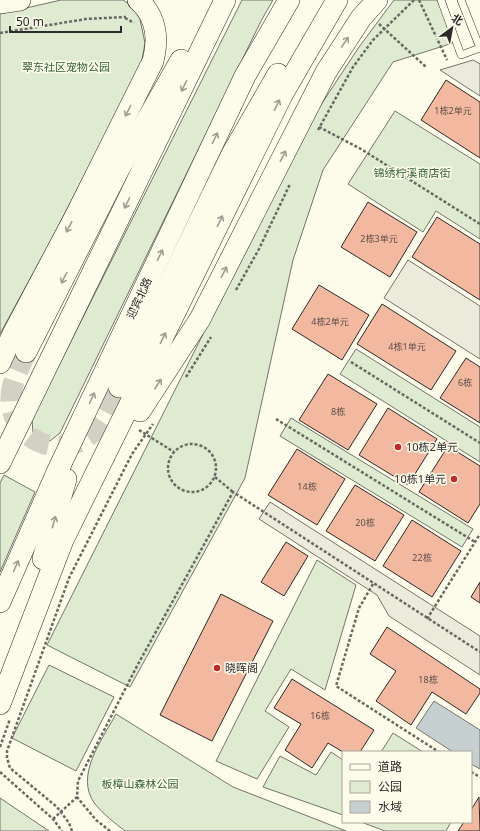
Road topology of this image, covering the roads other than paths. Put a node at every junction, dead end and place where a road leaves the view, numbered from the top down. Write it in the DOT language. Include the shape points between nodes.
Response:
graph roads {
  1 [pos="20,0"];
  2 [pos="214,0"];
  3 [pos="226,0"];
  4 [pos="289,0"];
  5 [pos="294,0"];
  6 [pos="333,0"];
  7 [pos="337,0"];
  8 [pos="441,0"];
  9 [pos="461,0"];
  10 [pos="0,3"];
  11 [pos="142,4"];
  12 [pos="375,9"];
  13 [pos="480,48"];
  14 [pos="232,154"];
  15 [pos="119,169"];
  16 [pos="68,324"];
  17 [pos="26,352"];
  18 [pos="0,362"];
  19 [pos="119,387"];
  20 [pos="75,434"];
  21 [pos="0,446"];
  22 [pos="0,463"];
  23 [pos="90,487"];
  24 [pos="0,602"];
  25 [pos="13,667"];
  26 [pos="0,704"];
  1 -- 10 [label="main road"];
  2 -- 15 [label="main road" via="158,104"];
  3 -- 16 [label="main road, one-way"];
  20 -- 4 [label="main road, 迎宾北路, one-way" via="245,76"];
  5 -- 14 [label="main road"];
  6 -- 14 [label="main road" via="279,71"];
  23 -- 7 [label="main road, one-way" via="282,95"];
  8 -- 13 [label="lane" via="461,55"];
  9 -- 13 [label="lane"];
  11 -- 15 [label="main road" via="159,18 165,30 165,61"];
  11 -- 18 [label="main road, one-way" via="153,23 156,43 149,70"];
  23 -- 12 [label="main road, one-way" via="200,319 326,72 361,18"];
  14 -- 19 [label="main road"];
  15 -- 17 [label="main road, one-way"];
  16 -- 21 [label="main road"];
  16 -- 22 [label="main road"];
  24 -- 20 [label="main road, 迎宾北路, one-way"];
  25 -- 20 [label="main road, one-way" via="69,468"];
  23 -- 25 [label="main road" via="63,540"];
  25 -- 26 [label="main road"];
}
